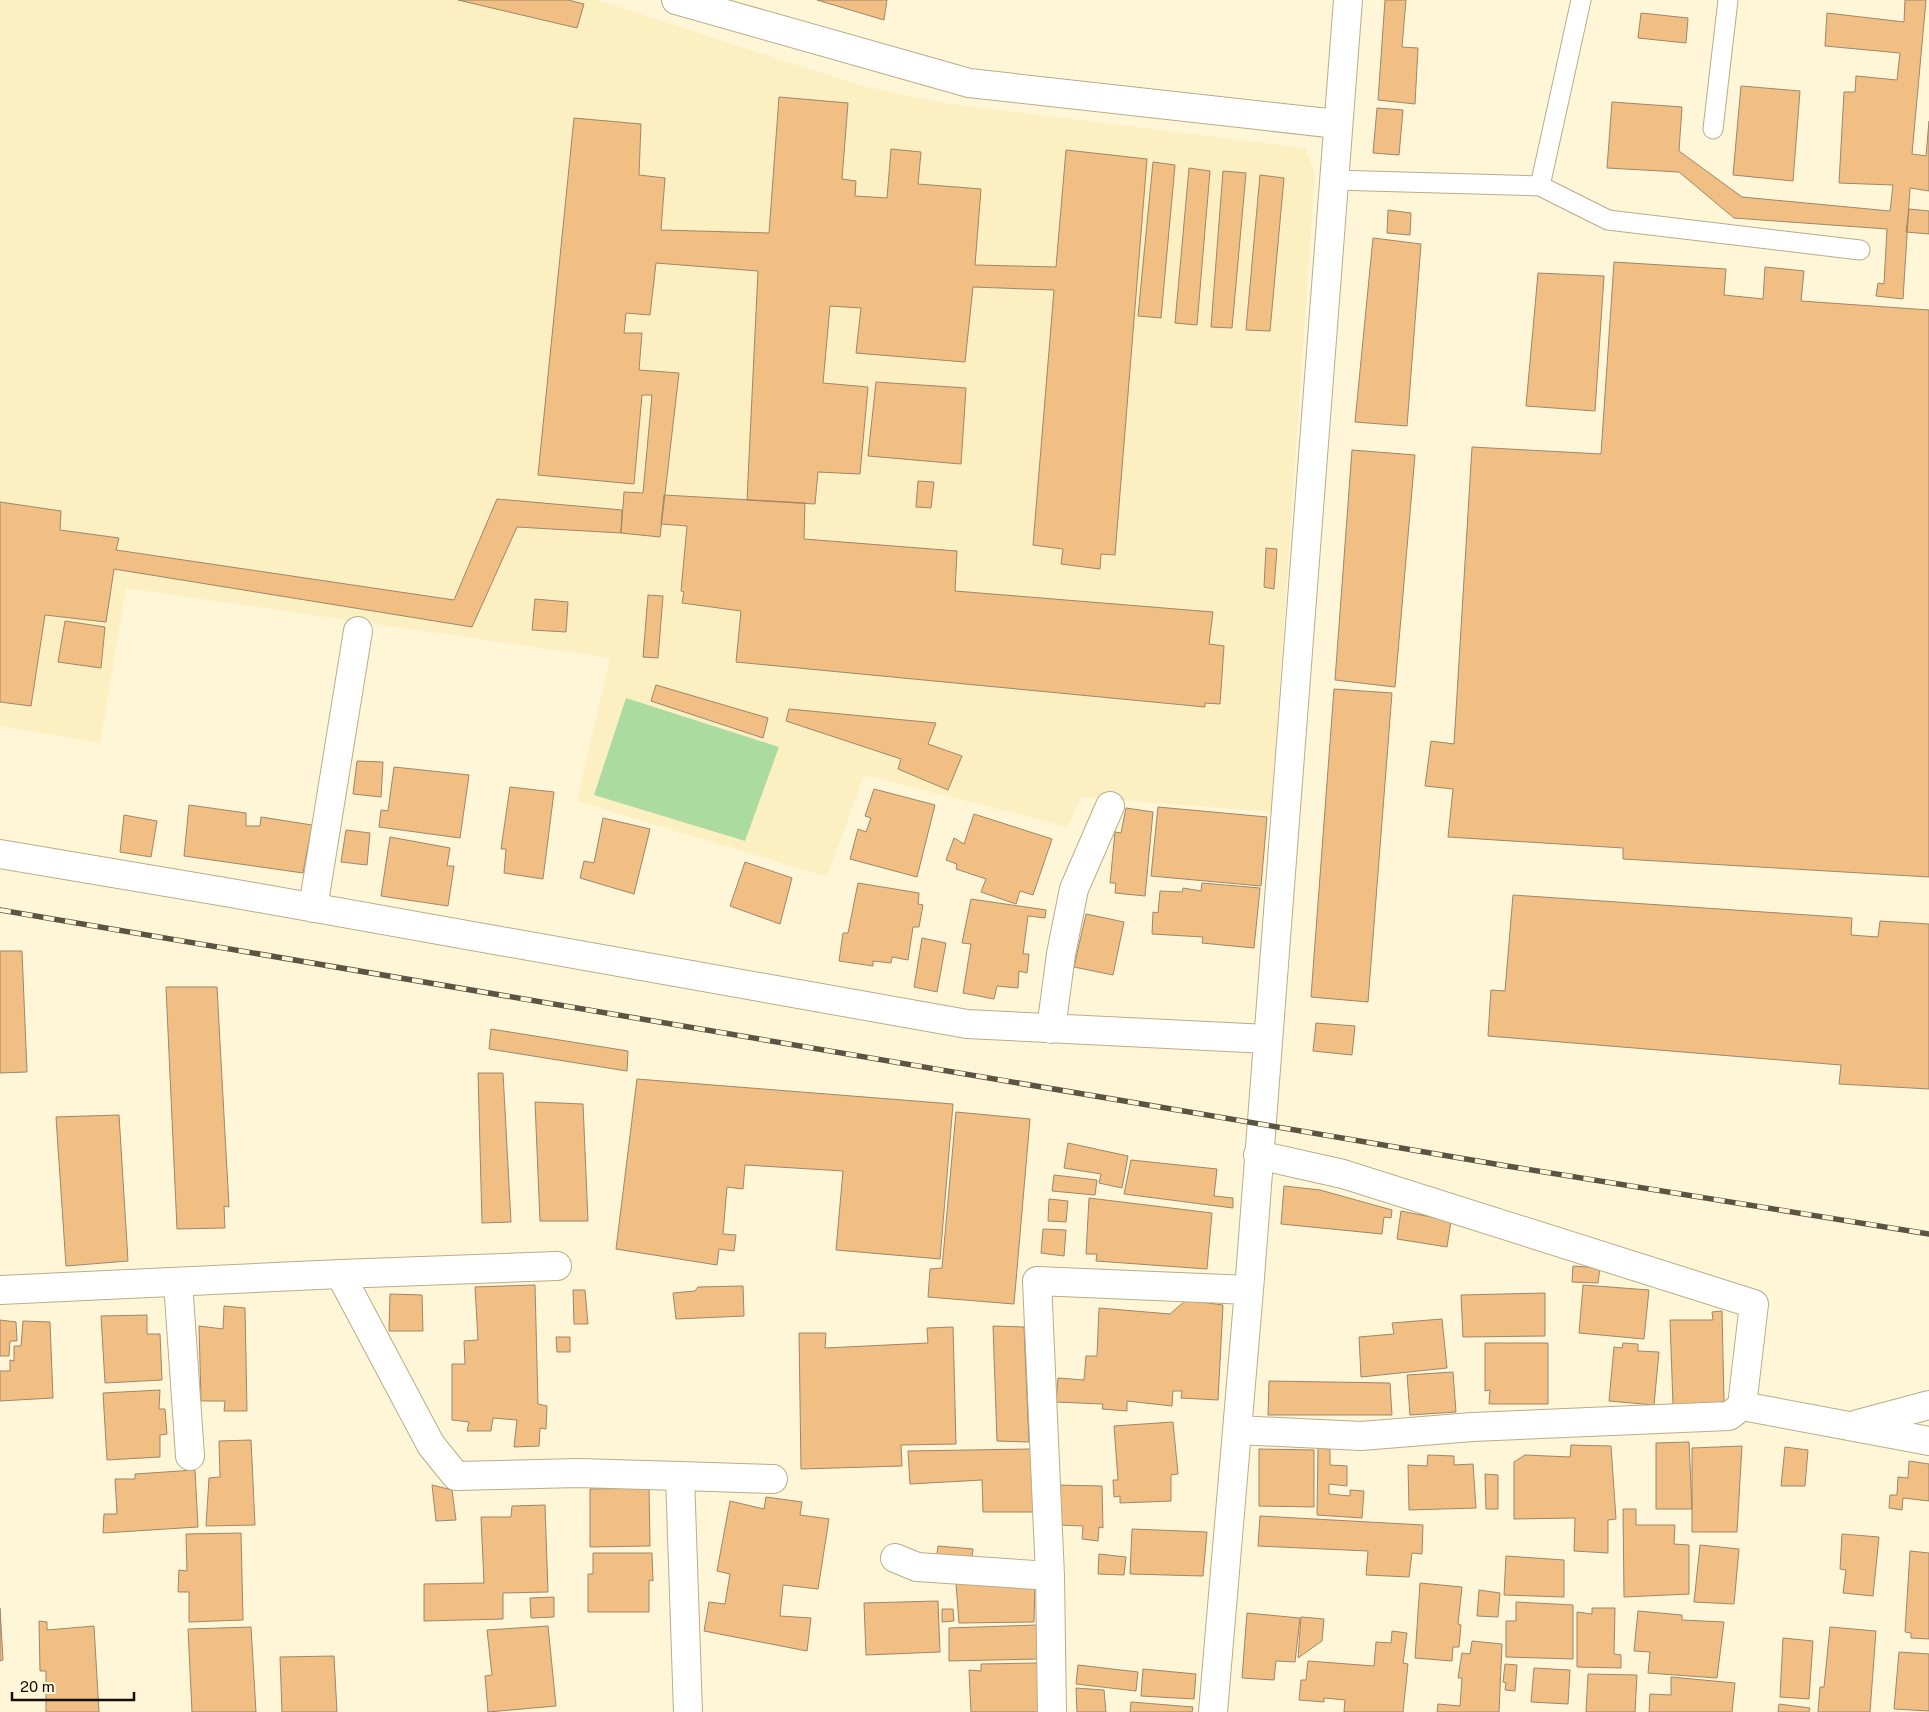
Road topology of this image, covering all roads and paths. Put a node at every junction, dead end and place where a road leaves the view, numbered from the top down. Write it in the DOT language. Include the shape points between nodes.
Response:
graph roads {
  1 [pos="676,0"];
  2 [pos="1348,0"];
  3 [pos="1581,0"];
  4 [pos="1728,0"];
  5 [pos="1337,124"];
  6 [pos="1713,129"];
  7 [pos="1333,180"];
  8 [pos="1540,186"];
  9 [pos="1860,250"];
  10 [pos="358,631"];
  11 [pos="1110,806"];
  12 [pos="0,854"];
  13 [pos="313,908"];
  14 [pos="1051,1029"];
  15 [pos="1267,1039"];
  16 [pos="1258,1154"];
  17 [pos="557,1266"];
  18 [pos="340,1274"];
  19 [pos="178,1282"];
  20 [pos="0,1290"];
  21 [pos="1249,1290"];
  22 [pos="1929,1405"];
  23 [pos="1742,1406"];
  24 [pos="1849,1426"];
  25 [pos="1237,1430"];
  26 [pos="1929,1441"];
  27 [pos="190,1456"];
  28 [pos="680,1476"];
  29 [pos="773,1479"];
  30 [pos="895,1558"];
  31 [pos="1050,1576"];
  32 [pos="688,1712"];
  33 [pos="1052,1712"];
  34 [pos="1213,1712"];
  1 -- 5 [label="street" via="969,83"];
  2 -- 5 [label="street"];
  3 -- 8 [label="lane"];
  4 -- 6 [label="lane"];
  5 -- 7 [label="street"];
  7 -- 8 [label="lane"];
  7 -- 15 [label="street"];
  8 -- 9 [label="lane" via="1608,220"];
  10 -- 13 [label="street"];
  11 -- 14 [label="street" via="1074,889 1060,954"];
  12 -- 13 [label="street"];
  13 -- 14 [label="street" via="967,1024"];
  14 -- 15 [label="street"];
  15 -- 16 [label="street"];
  16 -- 21 [label="street"];
  16 -- 23 [label="street" via="1343,1174 1754,1304"];
  17 -- 18 [label="street"];
  18 -- 19 [label="street"];
  18 -- 28 [label="street" via="431,1445 456,1476 578,1473"];
  19 -- 20 [label="street"];
  19 -- 27 [label="street"];
  21 -- 25 [label="street"];
  21 -- 31 [label="street" via="1038,1281"];
  22 -- 24 [label="street"];
  23 -- 24 [label="street"];
  23 -- 25 [label="street" via="1728,1416 1472,1427 1361,1436"];
  24 -- 26 [label="street"];
  25 -- 34 [label="street"];
  28 -- 29 [label="street"];
  28 -- 32 [label="street"];
  30 -- 31 [label="street" via="917,1567"];
  31 -- 33 [label="street"];
}
